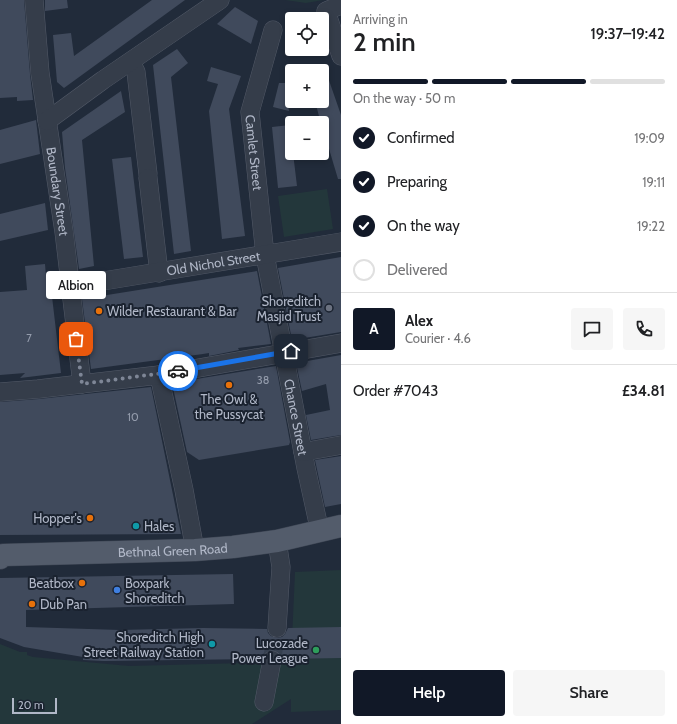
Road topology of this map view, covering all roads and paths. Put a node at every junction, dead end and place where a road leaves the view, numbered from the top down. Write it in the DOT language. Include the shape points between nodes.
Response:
graph roads {
  1 [pos="34,0"];
  2 [pos="220,0"];
  3 [pos="334,8"];
  4 [pos="274,30"];
  5 [pos="341,56"];
  6 [pos="131,62"];
  7 [pos="47,121"];
  8 [pos="341,242"];
  9 [pos="265,255"];
  10 [pos="159,273"];
  11 [pos="85,284"];
  12 [pos="341,343"];
  13 [pos="284,353"];
  14 [pos="159,375"];
  15 [pos="82,384"];
  16 [pos="0,392"];
  17 [pos="341,445"];
  18 [pos="303,452"];
  19 [pos="341,526"];
  20 [pos="320,532"];
  21 [pos="277,541"];
  22 [pos="195,550"];
  23 [pos="1,555"];
  24 [pos="277,628"];
  25 [pos="272,660"];
  26 [pos="264,702"];
  1 -- 7 [label="street, Boundary Street"];
  2 -- 6 [label="street"];
  3 -- 5 [label="street"];
  4 -- 9 [label="street, Camlet Street" via="250,112"];
  6 -- 7 [label="street"];
  6 -- 10 [label="street" via="136,72"];
  7 -- 15 [label="street, Boundary Street" via="64,232"];
  8 -- 9 [label="street, Old Nichol Street"];
  9 -- 10 [label="street, Old Nichol Street"];
  9 -- 13 [label="street, Chance Street"];
  10 -- 11 [label="street, Old Nichol Street"];
  12 -- 13 [label="street"];
  13 -- 14 [label="street"];
  13 -- 18 [label="street, Chance Street"];
  14 -- 15 [label="street"];
  14 -- 22 [label="street"];
  15 -- 16 [label="street"];
  17 -- 18 [label="street"];
  18 -- 20 [label="street, Chance Street"];
  19 -- 20 [label="main road, Bethnal Green Road"];
  20 -- 21 [label="main road, Bethnal Green Road"];
  21 -- 22 [label="main road, Bethnal Green Road"];
  21 -- 24 [label="street" via="281,567"];
  22 -- 23 [label="main road, Bethnal Green Road"];
  25 -- 26 [label="street"];
}
